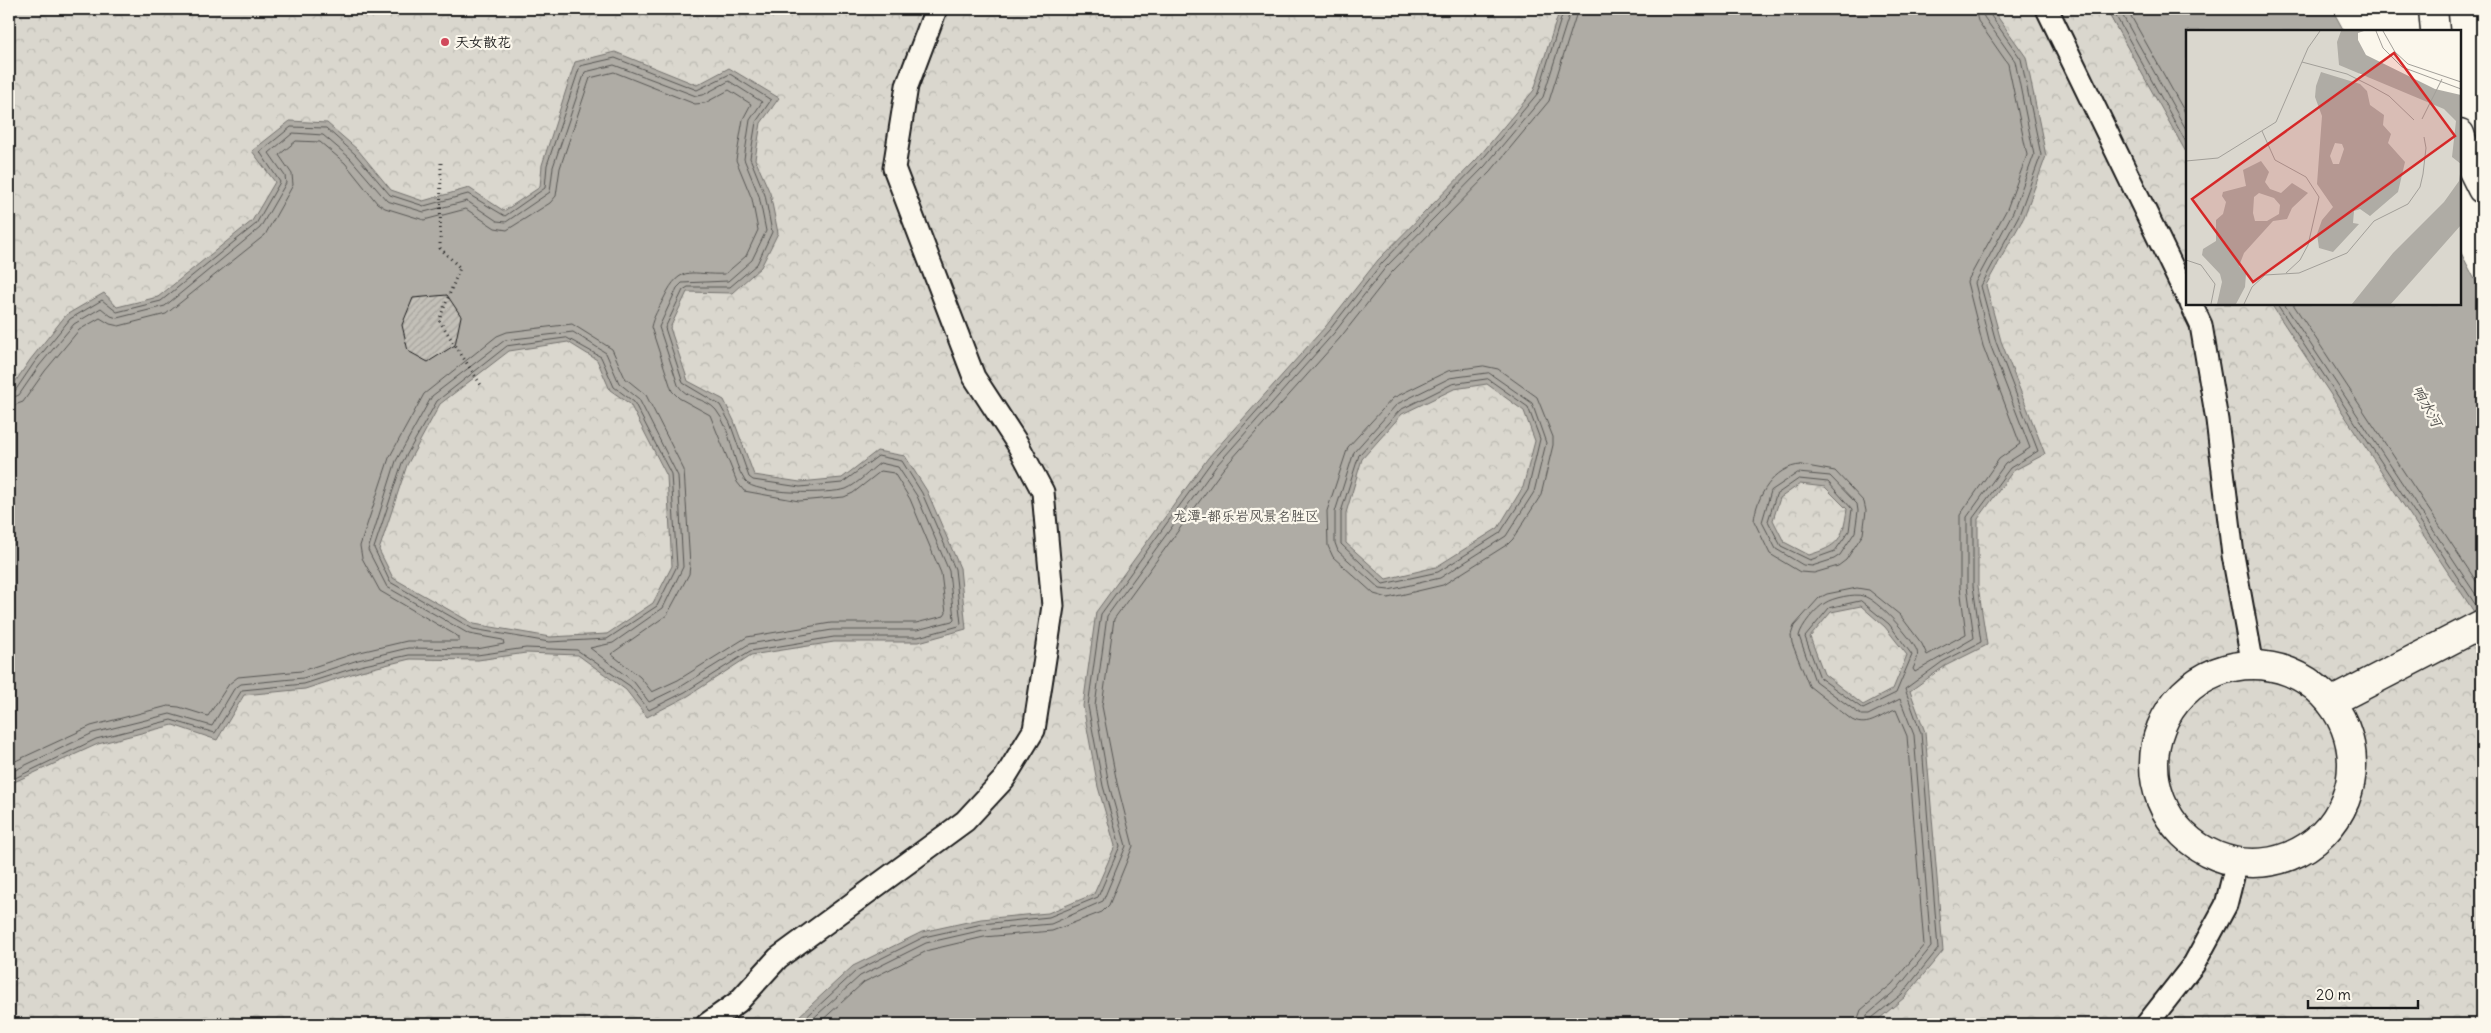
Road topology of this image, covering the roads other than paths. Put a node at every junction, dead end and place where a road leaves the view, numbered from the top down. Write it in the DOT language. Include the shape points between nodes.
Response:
graph roads {
  1 [pos="936,9"];
  2 [pos="2047,9"];
  3 [pos="2433,9"];
  4 [pos="2435,30"];
  5 [pos="2461,137"];
  6 [pos="2482,189"];
  7 [pos="2186,294"];
  8 [pos="2192,305"];
  9 [pos="2472,629"];
  10 [pos="2253,666"];
  11 [pos="2330,702"];
  12 [pos="2237,861"];
  13 [pos="707,1024"];
  14 [pos="2147,1024"];
  1 -- 13 [label="lane" via="907,86 894,168 974,377 1018,443 1043,492 1053,606 1034,730 1004,779 965,821 778,958 738,1002"];
  2 -- 7 [label="lane"];
  3 -- 4 [label="street"];
  5 -- 6 [label="street"];
  8 -- 10 [label="lane" via="2201,324 2217,420 2233,555"];
  9 -- 11 [label="street"];
  10 -- 11 [label="street" via="2273,666 2305,679"];
  10 -- 12 [label="street" via="2239,665 2207,675 2179,696 2161,724 2153,757 2156,791 2170,820 2192,843 2221,858"];
  11 -- 12 [label="street" via="2346,730 2353,761 2348,793 2334,822 2312,844 2284,859 2252,864"];
  12 -- 14 [label="lane" via="2226,905 2194,964"];
}
